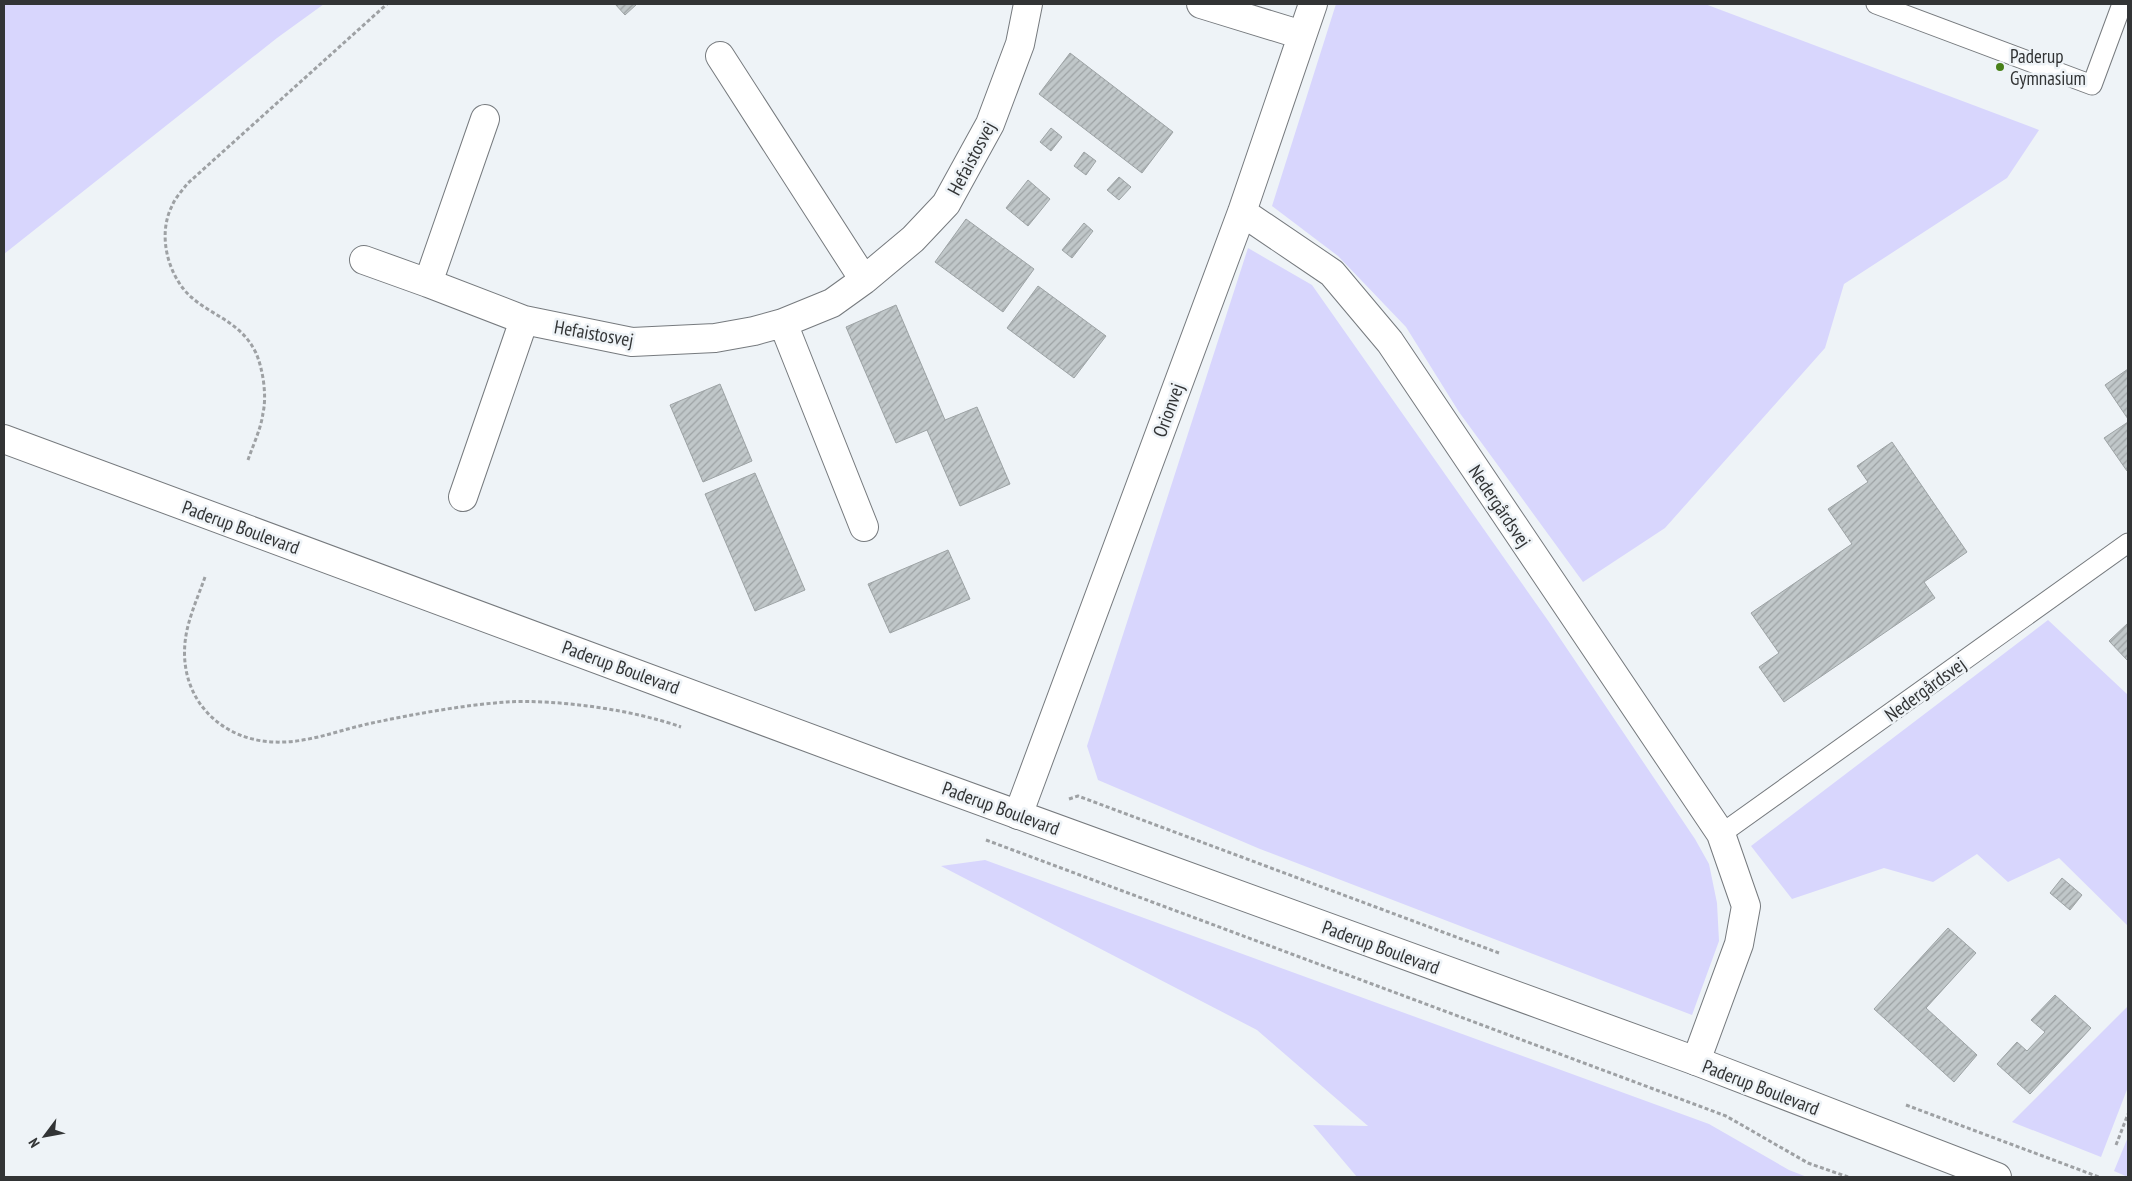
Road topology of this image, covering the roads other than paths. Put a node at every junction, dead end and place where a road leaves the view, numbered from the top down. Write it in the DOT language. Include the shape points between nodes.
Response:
graph roads {
  1 [pos="1028,4"];
  2 [pos="1202,4"];
  3 [pos="1312,4"];
  4 [pos="1876,4"];
  5 [pos="2122,4"];
  6 [pos="1302,35"];
  7 [pos="720,56"];
  8 [pos="485,119"];
  9 [pos="1242,212"];
  10 [pos="364,260"];
  11 [pos="864,280"];
  12 [pos="428,283"];
  13 [pos="524,320"];
  14 [pos="783,323"];
  15 [pos="4,439"];
  16 [pos="463,497"];
  17 [pos="864,526"];
  18 [pos="2128,543"];
  19 [pos="1018,814"];
  20 [pos="1721,834"];
  21 [pos="1696,1062"];
  22 [pos="1997,1177"];
  1 -- 11 [label="street, Hefaistosvej" via="1020,44 990,124 946,204 913,239"];
  2 -- 6 [label="street"];
  3 -- 6 [label="street, Orionvej"];
  4 -- 5 [label="lane" via="2092,85"];
  6 -- 9 [label="street, Orionvej"];
  7 -- 11 [label="street"];
  8 -- 12 [label="street"];
  9 -- 19 [label="street, Orionvej"];
  9 -- 20 [label="street, Nedergårdsvej" via="1332,273 1390,342"];
  10 -- 12 [label="street, Hefaistosvej"];
  11 -- 14 [label="street, Hefaistosvej" via="832,303"];
  12 -- 13 [label="street, Hefaistosvej"];
  13 -- 14 [label="street, Hefaistosvej" via="632,342 715,338 754,332"];
  13 -- 16 [label="street"];
  14 -- 17 [label="street"];
  15 -- 19 [label="street, Paderup Boulevard"];
  18 -- 20 [label="lane, Nedergårdsvej"];
  19 -- 21 [label="street, Paderup Boulevard"];
  20 -- 21 [label="street, Nedergårdsvej" via="1746,906 1739,944"];
  21 -- 22 [label="street, Paderup Boulevard"];
}
